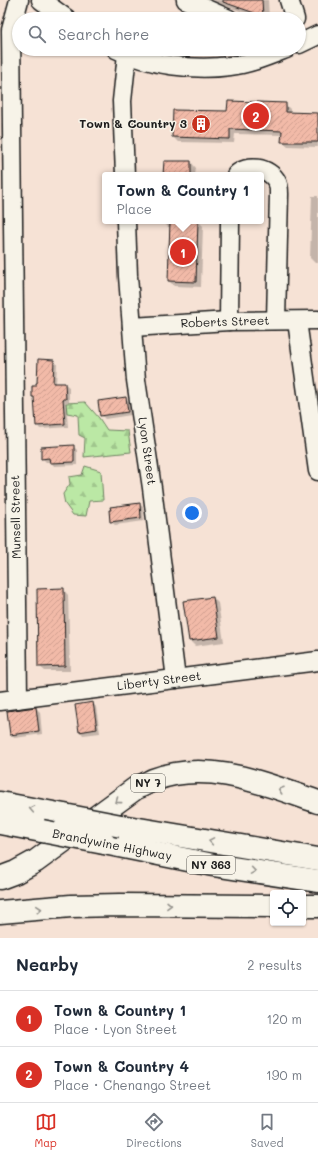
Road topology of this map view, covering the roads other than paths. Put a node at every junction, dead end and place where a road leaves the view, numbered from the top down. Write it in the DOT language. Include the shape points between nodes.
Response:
graph roads {
  1 [pos="19,0"];
  2 [pos="41,0"];
  3 [pos="289,0"];
  4 [pos="189,1"];
  5 [pos="16,12"];
  6 [pos="58,12"];
  7 [pos="213,12"];
  8 [pos="293,12"];
  9 [pos="12,26"];
  10 [pos="318,35"];
  11 [pos="306,39"];
  12 [pos="121,56"];
  13 [pos="136,56"];
  14 [pos="266,56"];
  15 [pos="125,172"];
  16 [pos="239,172"];
  17 [pos="126,224"];
  18 [pos="230,224"];
  19 [pos="276,320"];
  20 [pos="318,320"];
  21 [pos="228,321"];
  22 [pos="297,321"];
  23 [pos="132,327"];
  24 [pos="318,471"];
  25 [pos="318,661"];
  26 [pos="176,679"];
  27 [pos="18,699"];
  28 [pos="0,701"];
  29 [pos="318,802"];
  30 [pos="0,803"];
  31 [pos="0,823"];
  32 [pos="318,859"];
  33 [pos="0,878"];
  34 [pos="318,881"];
  35 [pos="270,906"];
  36 [pos="306,906"];
  37 [pos="318,906"];
  38 [pos="0,912"];
  1 -- 5 [label="street, Munsell Street"];
  2 -- 6 [label="street"];
  3 -- 8 [label="street"];
  4 -- 7 [label="street"];
  9 -- 27 [label="street, Munsell Street"];
  10 -- 11 [label="street"];
  12 -- 15 [label="street"];
  13 -- 14 [label="street" via="170,65 203,67 231,66"];
  16 -- 19 [label="street" via="258,168 272,175 277,182 279,194"];
  17 -- 23 [label="street, Lyon Street"];
  18 -- 21 [label="street"];
  19 -- 21 [label="street, Roberts Street"];
  19 -- 22 [label="street, Roberts Street"];
  20 -- 22 [label="street, Roberts Street"];
  21 -- 23 [label="street, Roberts Street"];
  22 -- 24 [label="street"];
  23 -- 26 [label="street, Lyon Street" via="136,380"];
  25 -- 26 [label="street, Liberty Street"];
  26 -- 27 [label="street, Liberty Street"];
  27 -- 28 [label="street, Liberty Street"];
  29 -- 33 [label="main road, NY 7, one-way" via="251,779 214,772 173,775 136,788 36,861"];
  32 -- 30 [label="main road, Brandywine Highway / NY 363, one-way, bridge"];
  31 -- 34 [label="main road, Brandywine Highway / NY 363, one-way, bridge" via="213,865"];
  38 -- 35 [label="main road, one-way" via="120,904"];
  36 -- 37 [label="main road"];
}
